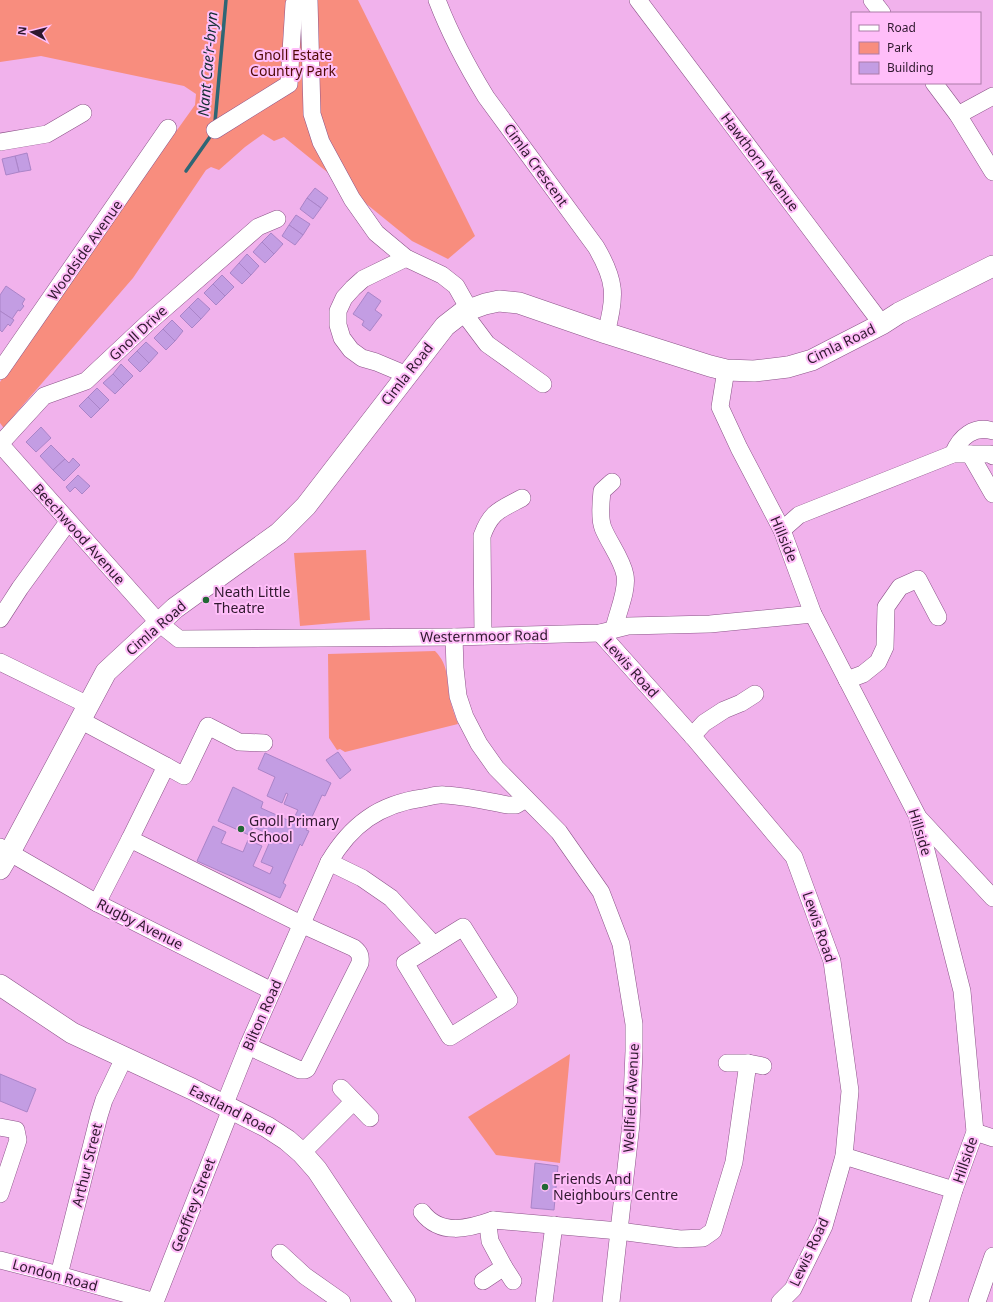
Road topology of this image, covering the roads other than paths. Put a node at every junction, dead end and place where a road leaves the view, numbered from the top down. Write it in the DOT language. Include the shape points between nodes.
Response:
graph roads {
  1 [pos="296,0"];
  2 [pos="309,0"];
  3 [pos="437,0"];
  4 [pos="638,0"];
  5 [pos="872,0"];
  6 [pos="881,12"];
  7 [pos="935,84"];
  8 [pos="993,96"];
  9 [pos="83,113"];
  10 [pos="958,115"];
  11 [pos="168,128"];
  12 [pos="215,130"];
  13 [pos="0,142"];
  14 [pos="993,172"];
  15 [pos="277,219"];
  16 [pos="406,258"];
  17 [pos="993,266"];
  18 [pos="466,311"];
  19 [pos="882,324"];
  20 [pos="606,334"];
  21 [pos="726,370"];
  22 [pos="0,371"];
  23 [pos="407,375"];
  24 [pos="543,384"];
  25 [pos="993,431"];
  26 [pos="0,444"];
  27 [pos="961,454"];
  28 [pos="993,456"];
  29 [pos="612,482"];
  30 [pos="993,494"];
  31 [pos="522,498"];
  32 [pos="68,522"];
  33 [pos="782,530"];
  34 [pos="813,614"];
  35 [pos="938,617"];
  36 [pos="0,619"];
  37 [pos="159,623"];
  38 [pos="607,631"];
  39 [pos="483,636"];
  40 [pos="454,637"];
  41 [pos="0,662"];
  42 [pos="847,680"];
  43 [pos="755,694"];
  44 [pos="84,713"];
  45 [pos="692,736"];
  46 [pos="264,743"];
  47 [pos="166,766"];
  48 [pos="526,799"];
  49 [pos="917,815"];
  50 [pos="130,839"];
  51 [pos="3,856"];
  52 [pos="329,862"];
  53 [pos="993,898"];
  54 [pos="97,903"];
  55 [pos="301,924"];
  56 [pos="434,945"];
  57 [pos="0,985"];
  58 [pos="272,991"];
  59 [pos="248,1046"];
  60 [pos="124,1058"];
  61 [pos="727,1063"];
  62 [pos="340,1088"];
  63 [pos="354,1102"];
  64 [pos="227,1107"];
  65 [pos="370,1118"];
  66 [pos="0,1127"];
  67 [pos="975,1132"];
  68 [pos="993,1138"];
  69 [pos="302,1153"];
  70 [pos="844,1156"];
  71 [pos="954,1190"];
  72 [pos="0,1194"];
  73 [pos="422,1212"];
  74 [pos="493,1220"];
  75 [pos="554,1225"];
  76 [pos="619,1231"];
  77 [pos="280,1253"];
  78 [pos="993,1256"];
  79 [pos="0,1260"];
  80 [pos="59,1275"];
  81 [pos="482,1281"];
  82 [pos="156,1302"];
  83 [pos="342,1302"];
  84 [pos="405,1302"];
  85 [pos="544,1302"];
  86 [pos="611,1302"];
  87 [pos="780,1302"];
  88 [pos="920,1302"];
  89 [pos="977,1302"];
  1 -- 12 [label="street" via="289,84"];
  2 -- 16 [label="street" via="312,114 321,142 352,199 376,233"];
  3 -- 20 [label="street, Cimla Crescent" via="447,26 486,97 596,247 606,265 613,287 612,311"];
  4 -- 19 [label="street, Hawthorn Avenue"];
  5 -- 6 [label="street"];
  7 -- 10 [label="street"];
  8 -- 10 [label="street"];
  9 -- 13 [label="street" via="46,134"];
  10 -- 14 [label="street"];
  11 -- 22 [label="street, Woodside Avenue"];
  15 -- 26 [label="street, Gnoll Drive" via="258,226 86,380 44,396"];
  16 -- 18 [label="street" via="442,275 456,286"];
  16 -- 23 [label="street" via="363,279 353,288 344,298 338,311 338,325 342,338 351,350 362,358"];
  17 -- 19 [label="main road, Cimla Road"];
  18 -- 20 [label="main road, Cimla Road" via="499,301 519,303"];
  18 -- 23 [label="main road, Cimla Road" via="445,326"];
  18 -- 24 [label="street" via="487,344"];
  19 -- 21 [label="main road, Cimla Road" via="812,360 788,367 754,371"];
  20 -- 21 [label="main road, Cimla Road"];
  21 -- 33 [label="street, Hillside" via="720,407"];
  23 -- 37 [label="main road, Cimla Road" via="306,506 279,533 175,608"];
  25 -- 27 [label="street" via="975,430 964,437 958,444"];
  26 -- 32 [label="street, Beechwood Avenue"];
  27 -- 28 [label="street"];
  27 -- 30 [label="street"];
  27 -- 33 [label="street" via="799,515"];
  29 -- 38 [label="street" via="602,490 602,526 625,576 624,591 616,619"];
  31 -- 39 [label="street" via="495,513 487,523 482,536"];
  32 -- 36 [label="street"];
  32 -- 37 [label="street, Beechwood Avenue"];
  33 -- 34 [label="street, Hillside"];
  34 -- 38 [label="street, Westernmoor Road" via="710,624 628,626"];
  34 -- 42 [label="street, Hillside"];
  35 -- 42 [label="street" via="918,579 900,587 886,606 885,647 878,662 863,674"];
  37 -- 40 [label="street, Westernmoor Road" via="179,639"];
  37 -- 44 [label="main road, Cimla Road" via="106,672"];
  38 -- 39 [label="street, Westernmoor Road"];
  38 -- 45 [label="street, Lewis Road"];
  39 -- 40 [label="street, Westernmoor Road"];
  40 -- 48 [label="street, Wellfield Avenue" via="458,696 465,718 496,768"];
  41 -- 44 [label="street"];
  42 -- 49 [label="street, Hillside"];
  43 -- 45 [label="street" via="704,723"];
  44 -- 47 [label="street"];
  44 -- 51 [label="main road, Cimla Road"];
  45 -- 70 [label="street, Lewis Road" via="794,856 832,961 850,1091"];
  46 -- 47 [label="street" via="239,742 208,726 184,776"];
  47 -- 50 [label="street"];
  48 -- 52 [label="street" via="516,805 508,805 443,795 390,806 352,830"];
  48 -- 76 [label="street, Wellfield Avenue" via="558,832 601,892 621,944 634,1024 634,1051 631,1124"];
  49 -- 53 [label="street"];
  49 -- 67 [label="street, Hillside" via="962,991"];
  50 -- 54 [label="street"];
  50 -- 55 [label="street"];
  51 -- 54 [label="street, Rugby Avenue"];
  52 -- 55 [label="street"];
  52 -- 56 [label="street" via="362,878 391,898"];
  54 -- 58 [label="street, Rugby Avenue"];
  55 -- 58 [label="street, Bilton Road"];
  55 -- 59 [label="street" via="354,948 361,957 360,963 305,1070"];
  56 -- 56 [label="street" via="405,963 450,1037 508,1000 463,927"];
  57 -- 60 [label="main road, Eastland Road" via="72,1033"];
  58 -- 59 [label="street, Bilton Road"];
  59 -- 64 [label="street, Bilton Road"];
  60 -- 64 [label="main road, Eastland Road"];
  60 -- 80 [label="street, Arthur Street" via="99,1116"];
  61 -- 76 [label="street" via="755,1064 734,1162 713,1231 703,1238 680,1239"];
  62 -- 63 [label="street"];
  63 -- 65 [label="street"];
  63 -- 69 [label="street"];
  64 -- 69 [label="main road, Eastland Road" via="267,1127"];
  64 -- 82 [label="street, Geoffrey Street"];
  66 -- 72 [label="street" via="16,1130 18,1140"];
  67 -- 68 [label="street"];
  67 -- 71 [label="street, Hillside"];
  69 -- 84 [label="main road, Eastland Road" via="317,1170"];
  70 -- 71 [label="street"];
  70 -- 87 [label="street, Lewis Road" via="824,1226 793,1289"];
  71 -- 88 [label="street, Hillside"];
  73 -- 74 [label="street" via="428,1220 448,1228 473,1227"];
  74 -- 75 [label="street"];
  74 -- 81 [label="street" via="488,1225 490,1241 508,1274"];
  75 -- 76 [label="street"];
  75 -- 85 [label="street"];
  76 -- 86 [label="street, Wellfield Avenue"];
  77 -- 83 [label="street" via="304,1276"];
  78 -- 89 [label="street"];
  79 -- 80 [label="street, London Road"];
  80 -- 82 [label="street, London Road"];
}
